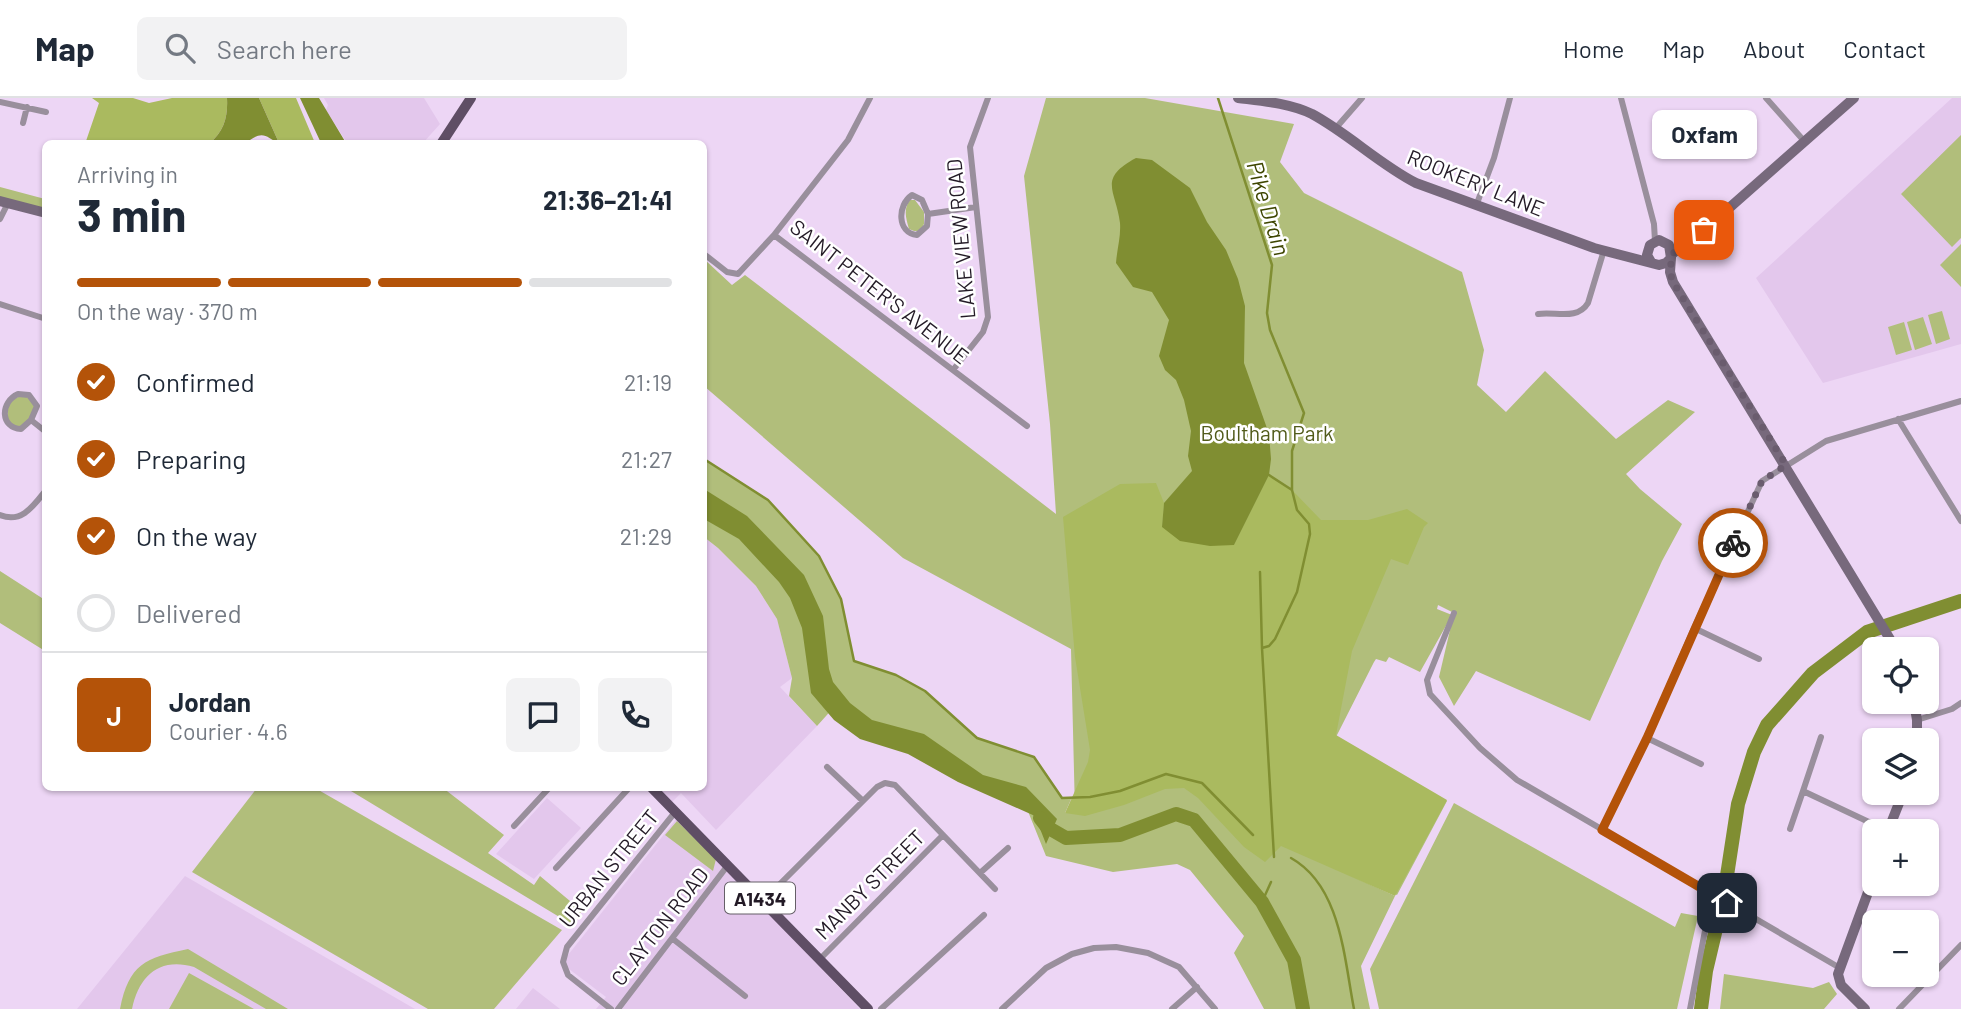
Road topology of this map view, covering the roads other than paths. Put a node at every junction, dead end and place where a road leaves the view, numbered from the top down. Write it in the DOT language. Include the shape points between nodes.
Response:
graph roads {
  1 [pos="471,98"];
  2 [pos="870,98"];
  3 [pos="988,98"];
  4 [pos="1238,98"];
  5 [pos="1362,98"];
  6 [pos="1510,98"];
  7 [pos="1621,98"];
  8 [pos="1766,98"];
  9 [pos="1854,98"];
  10 [pos="0,102"];
  11 [pos="27,107"];
  12 [pos="46,112"];
  13 [pos="23,123"];
  14 [pos="1335,129"];
  15 [pos="444,140"];
  16 [pos="1805,142"];
  17 [pos="4,202"];
  18 [pos="1475,206"];
  19 [pos="976,207"];
  20 [pos="42,212"];
  21 [pos="928,214"];
  22 [pos="0,219"];
  23 [pos="1654,224"];
  24 [pos="774,234"];
  25 [pos="1651,244"];
  26 [pos="1604,250"];
  27 [pos="1669,250"];
  28 [pos="707,256"];
  29 [pos="1631,256"];
  30 [pos="1655,264"];
  31 [pos="1673,282"];
  32 [pos="0,304"];
  33 [pos="1538,313"];
  34 [pos="42,318"];
  35 [pos="953,370"];
  36 [pos="1961,401"];
  37 [pos="1898,419"];
  38 [pos="31,421"];
  39 [pos="1027,426"];
  40 [pos="42,429"];
  41 [pos="1786,465"];
  42 [pos="42,495"];
  43 [pos="0,515"];
  44 [pos="1961,521"];
  45 [pos="1454,612"];
  46 [pos="1694,628"];
  47 [pos="1889,637"];
  48 [pos="1759,659"];
  49 [pos="1961,703"];
  50 [pos="1916,714"];
  51 [pos="1917,720"];
  52 [pos="1917,728"];
  53 [pos="1821,737"];
  54 [pos="1647,738"];
  55 [pos="1701,764"];
  56 [pos="827,767"];
  57 [pos="545,791"];
  58 [pos="625,791"];
  59 [pos="656,791"];
  60 [pos="1803,791"];
  61 [pos="863,801"];
  62 [pos="676,811"];
  63 [pos="1862,819"];
  64 [pos="514,826"];
  65 [pos="1790,829"];
  66 [pos="1602,830"];
  67 [pos="943,835"];
  68 [pos="1008,848"];
  69 [pos="728,865"];
  70 [pos="556,868"];
  71 [pos="980,873"];
  72 [pos="995,889"];
  73 [pos="1715,895"];
  74 [pos="1867,896"];
  75 [pos="763,901"];
  76 [pos="984,915"];
  77 [pos="673,939"];
  78 [pos="1961,945"];
  79 [pos="820,959"];
  80 [pos="1840,968"];
  81 [pos="1197,987"];
  82 [pos="746,996"];
  83 [pos="611,1009"];
  84 [pos="618,1009"];
  85 [pos="869,1009"];
  86 [pos="881,1009"];
  87 [pos="1002,1009"];
  88 [pos="1172,1009"];
  89 [pos="1214,1009"];
  90 [pos="1690,1009"];
  91 [pos="1864,1009"];
  92 [pos="1899,1009"];
  1 -- 15 [label="main road"];
  2 -- 24 [label="street, SAINT PETER'S AVENUE" via="848,140"];
  3 -- 19 [label="street, LAKE VIEW ROAD" via="970,147"];
  4 -- 14 [label="street, ROOKERY LANE" via="1296,108"];
  5 -- 14 [label="street"];
  6 -- 18 [label="street"];
  7 -- 23 [label="street"];
  8 -- 16 [label="street"];
  9 -- 16 [label="street"];
  10 -- 11 [label="street"];
  11 -- 12 [label="street"];
  11 -- 13 [label="street"];
  14 -- 18 [label="street, ROOKERY LANE" via="1397,174"];
  16 -- 27 [label="street" via="1691,240"];
  17 -- 20 [label="street"];
  17 -- 22 [label="street"];
  18 -- 26 [label="street, ROOKERY LANE"];
  19 -- 21 [label="street"];
  19 -- 35 [label="street, LAKE VIEW ROAD" via="988,317 983,332"];
  21 -- 21 [label="street" via="922,232 905,230 901,214 907,198 920,197"];
  23 -- 25 [label="street"];
  23 -- 27 [label="street"];
  24 -- 28 [label="street" via="738,274 727,272"];
  24 -- 35 [label="street, SAINT PETER'S AVENUE"];
  25 -- 27 [label="street"];
  25 -- 29 [label="street"];
  25 -- 30 [label="street" via="1647,255"];
  26 -- 29 [label="street, ROOKERY LANE"];
  26 -- 33 [label="street" via="1583,311"];
  27 -- 30 [label="street" via="1666,263"];
  27 -- 31 [label="street"];
  29 -- 30 [label="street, ROOKERY LANE"];
  30 -- 31 [label="street"];
  31 -- 41 [label="street"];
  32 -- 34 [label="street"];
  35 -- 39 [label="street, SAINT PETER'S AVENUE"];
  36 -- 37 [label="street"];
  37 -- 41 [label="street" via="1826,440"];
  37 -- 44 [label="street"];
  38 -- 38 [label="street" via="21,429 9,426 4,420 6,403 18,394 29,395 37,406"];
  38 -- 40 [label="street"];
  41 -- 46 [label="street" via="1762,481"];
  41 -- 47 [label="street"];
  42 -- 43 [label="street" via="17,518"];
  45 -- 66 [label="street" via="1427,680 1430,694 1499,766"];
  46 -- 48 [label="street"];
  46 -- 54 [label="street"];
  49 -- 51 [label="street"];
  50 -- 51 [label="street"];
  51 -- 52 [label="street"];
  53 -- 60 [label="street"];
  54 -- 55 [label="street"];
  54 -- 66 [label="street"];
  56 -- 61 [label="street"];
  57 -- 64 [label="street"];
  58 -- 70 [label="street"];
  59 -- 62 [label="main road, A1434"];
  60 -- 63 [label="street"];
  60 -- 65 [label="street"];
  61 -- 67 [label="street" via="877,787 895,785"];
  61 -- 75 [label="street"];
  62 -- 69 [label="main road, A1434"];
  62 -- 83 [label="street, URBAN STREET" via="567,947 563,962 568,975"];
  66 -- 73 [label="street"];
  67 -- 71 [label="street"];
  67 -- 79 [label="street, MANBY STREET"];
  68 -- 71 [label="street"];
  69 -- 75 [label="main road, A1434"];
  69 -- 77 [label="street, CLAYTON ROAD"];
  71 -- 72 [label="street"];
  73 -- 80 [label="street"];
  73 -- 90 [label="street"];
  74 -- 80 [label="street"];
  75 -- 79 [label="main road, A1434"];
  76 -- 86 [label="street"];
  77 -- 82 [label="street"];
  77 -- 84 [label="street, CLAYTON ROAD"];
  78 -- 92 [label="street"];
  79 -- 85 [label="main road, A1434"];
  80 -- 91 [label="street" via="1841,985"];
  81 -- 87 [label="street" via="1179,967 1148,953 1094,948 1046,968"];
  81 -- 88 [label="street"];
  81 -- 89 [label="street"];
}
